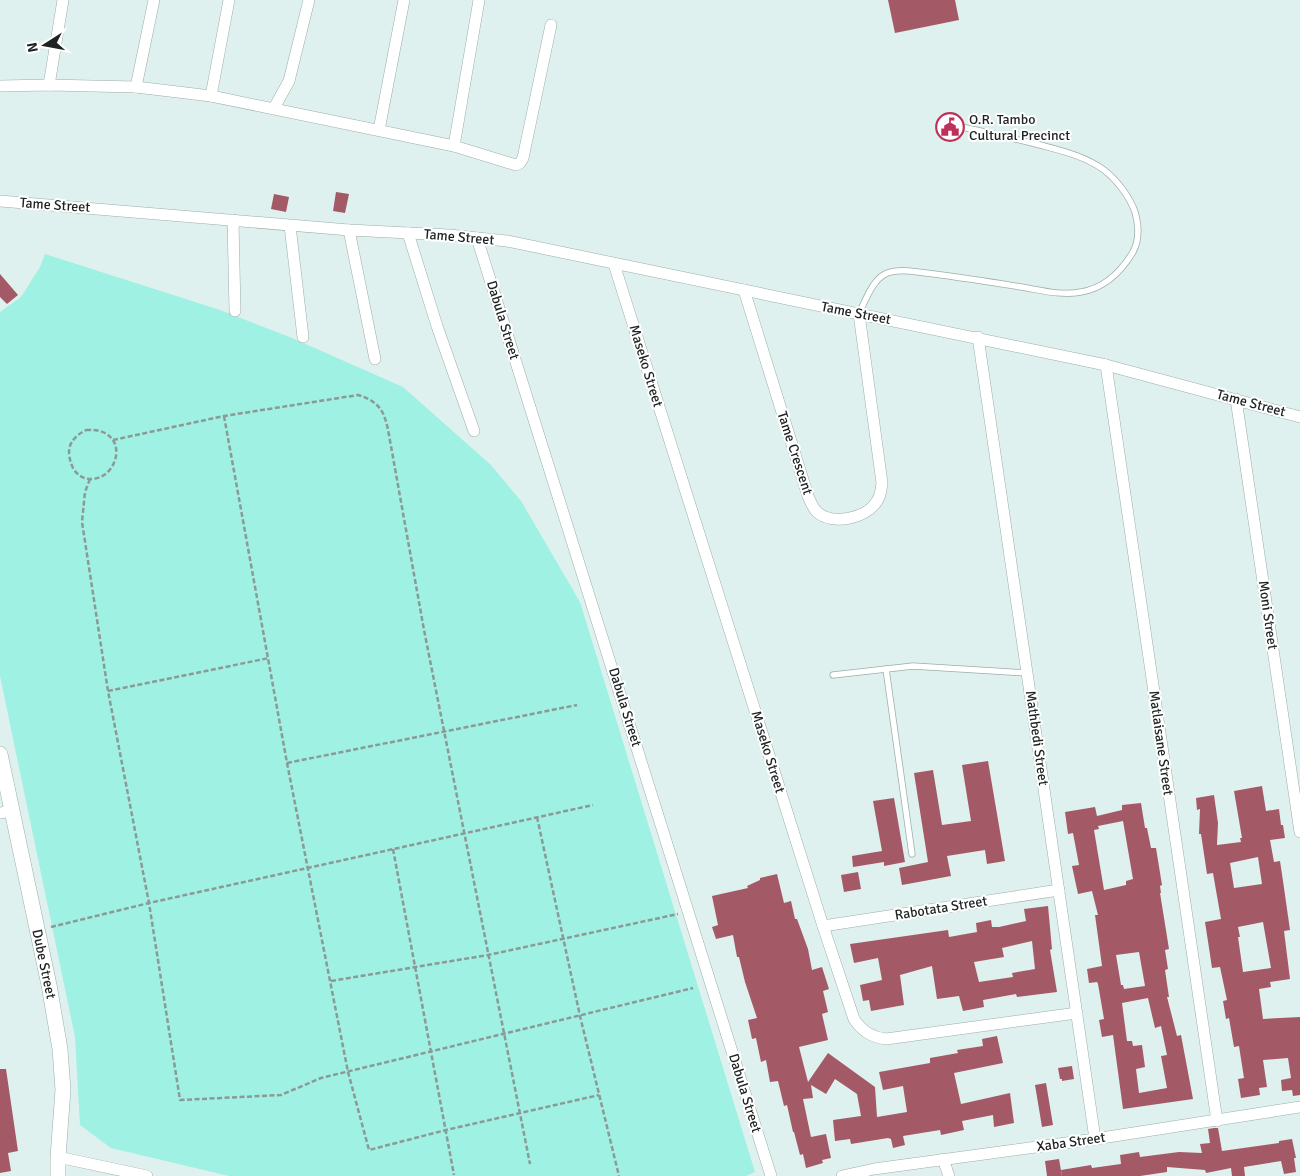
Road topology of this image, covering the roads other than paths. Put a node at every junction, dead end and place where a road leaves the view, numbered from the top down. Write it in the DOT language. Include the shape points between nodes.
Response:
graph roads {
  1 [pos="63,0"];
  2 [pos="154,0"];
  3 [pos="229,0"];
  4 [pos="310,0"];
  5 [pos="404,0"];
  6 [pos="479,0"];
  7 [pos="551,25"];
  8 [pos="48,85"];
  9 [pos="0,86"];
  10 [pos="136,87"];
  11 [pos="211,96"];
  12 [pos="274,108"];
  13 [pos="952,125"];
  14 [pos="379,130"];
  15 [pos="454,146"];
  16 [pos="0,201"];
  17 [pos="233,220"];
  18 [pos="290,226"];
  19 [pos="348,230"];
  20 [pos="408,233"];
  21 [pos="477,238"];
  22 [pos="614,264"];
  23 [pos="744,290"];
  24 [pos="235,311"];
  25 [pos="860,314"];
  26 [pos="303,337"];
  27 [pos="978,337"];
  28 [pos="375,359"];
  29 [pos="1106,364"];
  30 [pos="1236,399"];
  31 [pos="1300,417"];
  32 [pos="474,431"];
  33 [pos="886,669"];
  34 [pos="1027,673"];
  35 [pos="832,675"];
  36 [pos="0,754"];
  37 [pos="6,812"];
  38 [pos="1300,832"];
  39 [pos="912,854"];
  40 [pos="1059,890"];
  41 [pos="823,926"];
  42 [pos="1077,1013"];
  43 [pos="1300,1107"];
  44 [pos="1216,1120"];
  45 [pos="1094,1139"];
  46 [pos="58,1156"];
  47 [pos="943,1159"];
  48 [pos="58,1176"];
  49 [pos="147,1176"];
  50 [pos="771,1176"];
  51 [pos="842,1176"];
  52 [pos="949,1176"];
  1 -- 8 [label="street"];
  2 -- 10 [label="street"];
  3 -- 11 [label="street"];
  4 -- 12 [label="street" via="289,81"];
  5 -- 14 [label="street"];
  6 -- 15 [label="street"];
  7 -- 15 [label="street" via="522,161 512,164"];
  8 -- 9 [label="street"];
  8 -- 10 [label="street"];
  10 -- 11 [label="street"];
  11 -- 12 [label="street"];
  12 -- 14 [label="street"];
  13 -- 25 [label="lane" via="1067,153 1104,170 1132,203 1139,233 1137,245 1117,275 1095,289 1080,292 1056,293 917,271 892,271 873,284"];
  14 -- 15 [label="street"];
  16 -- 17 [label="street, Tame Street"];
  17 -- 18 [label="street, Tame Street"];
  17 -- 24 [label="street"];
  18 -- 19 [label="street, Tame Street"];
  18 -- 26 [label="street"];
  19 -- 20 [label="street, Tame Street"];
  19 -- 28 [label="street"];
  20 -- 21 [label="street, Tame Street"];
  20 -- 32 [label="street, Tame Street"];
  21 -- 22 [label="street, Tame Street" via="507,241"];
  21 -- 50 [label="street, Dabula Street"];
  22 -- 23 [label="street, Tame Street"];
  22 -- 41 [label="street, Maseko Street"];
  23 -- 25 [label="street, Tame Street"];
  23 -- 25 [label="street, Tame Crescent" via="808,496 817,512 831,519 842,519 871,508 880,495 882,483"];
  25 -- 27 [label="street, Tame Street"];
  27 -- 29 [label="street, Tame Street"];
  27 -- 34 [label="street, Mathbedi Street"];
  29 -- 30 [label="street, Tame Street"];
  29 -- 44 [label="street, Matlaisane Street"];
  30 -- 31 [label="street, Tame Street"];
  30 -- 38 [label="street, Moni Street"];
  33 -- 34 [label="lane" via="913,666"];
  33 -- 35 [label="lane"];
  33 -- 39 [label="lane"];
  34 -- 40 [label="street, Mathbedi Street"];
  36 -- 37 [label="street, Dube Street"];
  37 -- 46 [label="street, Dube Street" via="49,985 62,1070"];
  40 -- 41 [label="street, Rabotata Street"];
  40 -- 42 [label="street, Mathbedi Street"];
  41 -- 42 [label="street, Maseko Street" via="854,1019 863,1031 877,1038 895,1039"];
  42 -- 45 [label="street, Mathbedi Street"];
  43 -- 44 [label="street, Xaba Street"];
  44 -- 45 [label="street, Xaba Street"];
  45 -- 47 [label="street, Xaba Street"];
  46 -- 48 [label="street, Dube Street"];
  46 -- 49 [label="street"];
  47 -- 51 [label="street, Xaba Street"];
  47 -- 52 [label="street"];
}
